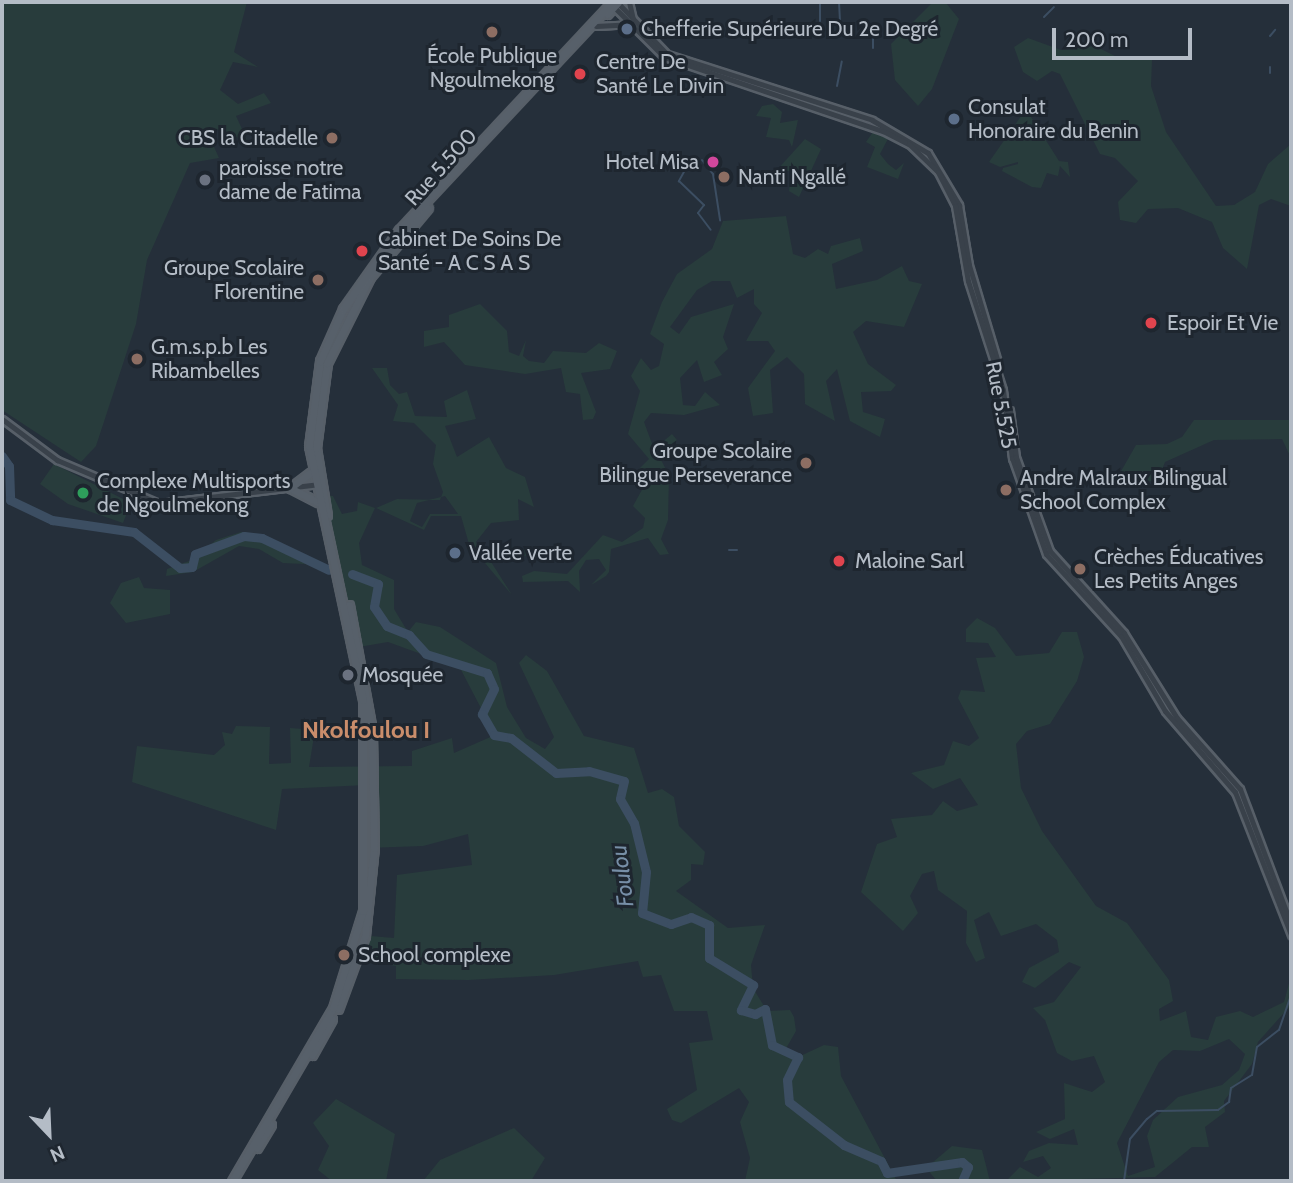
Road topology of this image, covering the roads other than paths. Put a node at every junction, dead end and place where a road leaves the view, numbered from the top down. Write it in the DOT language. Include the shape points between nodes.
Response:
graph roads {
  1 [pos="629,2"];
  2 [pos="615,3"];
  3 [pos="633,23"];
  4 [pos="596,26"];
  5 [pos="2,419"];
  6 [pos="311,472"];
  7 [pos="317,485"];
  8 [pos="290,488"];
  9 [pos="321,503"];
  10 [pos="1291,924"];
  11 [pos="1291,935"];
  12 [pos="234,1181"];
  1 -- 3 [label="street"];
  2 -- 3 [label="street, Rue 5.525"];
  2 -- 4 [label="main road, Rue 5.500"];
  2 -- 6 [label="main road, Rue 5.500" via="399,230 353,292 314,381"];
  3 -- 4 [label="street"];
  3 -- 10 [label="street, Rue 5.525" via="676,58 899,132 942,170 959,205 969,265 1006,389 1016,457 1050,551 1124,633 1177,718 1240,789"];
  3 -- 11 [label="street, Rue 5.525" via="670,60 883,131 909,144 938,172 955,206 968,281 1003,390 1012,458 1046,554 1121,636 1165,710 1235,792"];
  4 -- 7 [label="main road, Rue 5.500" via="403,235 348,312 321,383"];
  5 -- 8 [label="street" via="57,460 159,503"];
  6 -- 7 [label="main road, Rue 5.500"];
  6 -- 8 [label="main road"];
  7 -- 8 [label="street"];
  7 -- 9 [label="main road, Rue 5.500"];
  8 -- 9 [label="main road"];
  9 -- 12 [label="main road, Rue 5.500" via="364,671 370,810 363,911 350,967 334,1008"];
}
